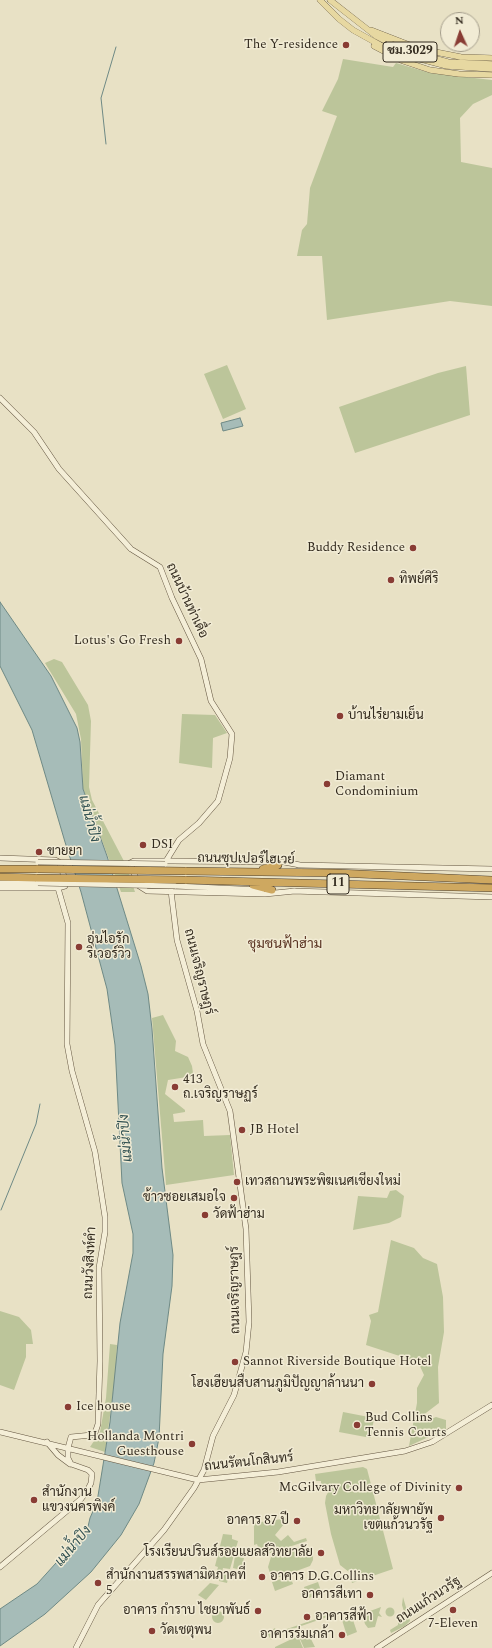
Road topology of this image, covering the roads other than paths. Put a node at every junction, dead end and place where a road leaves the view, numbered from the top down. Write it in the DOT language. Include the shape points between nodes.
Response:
graph roads {
  1 [pos="320,0"];
  2 [pos="330,0"];
  3 [pos="365,28"];
  4 [pos="365,37"];
  5 [pos="492,58"];
  6 [pos="492,64"];
  7 [pos="492,69"];
  8 [pos="492,75"];
  9 [pos="0,398"];
  10 [pos="175,849"];
  11 [pos="0,859"];
  12 [pos="173,861"];
  13 [pos="165,863"];
  14 [pos="278,865"];
  15 [pos="300,865"];
  16 [pos="38,866"];
  17 [pos="0,868"];
  18 [pos="492,869"];
  19 [pos="253,872"];
  20 [pos="0,877"];
  21 [pos="38,880"];
  22 [pos="492,880"];
  23 [pos="241,882"];
  24 [pos="0,883"];
  25 [pos="0,888"];
  26 [pos="58,888"];
  27 [pos="492,888"];
  28 [pos="272,890"];
  29 [pos="295,891"];
  30 [pos="171,892"];
  31 [pos="492,897"];
  32 [pos="492,1405"];
  33 [pos="0,1432"];
  34 [pos="46,1442"];
  35 [pos="71,1449"];
  36 [pos="71,1464"];
  37 [pos="198,1480"];
  38 [pos="0,1567"];
  39 [pos="492,1573"];
  40 [pos="76,1648"];
  41 [pos="377,1648"];
  1 -- 4 [label="main road, ชม.3029" via="339,19"];
  2 -- 3 [label="main road, ชม.3029"];
  3 -- 5 [label="main road" via="420,49"];
  3 -- 6 [label="main road, ชม.3029" via="403,50 429,58 460,63"];
  4 -- 7 [label="main road, ชม.3029" via="402,54 432,63"];
  4 -- 8 [label="main road" via="379,49 415,65 446,72"];
  9 -- 10 [label="main road, ถนนบ้านท่าเดื่อ" via="34,432 59,469 131,549 160,567 201,659 211,701 232,734 230,758 218,801 199,823 179,840"];
  10 -- 12 [label="main road, ถนนบ้านท่าเดื่อ"];
  10 -- 13 [label="main road, ถนนบ้านท่าเดื่อ"];
  11 -- 16 [label="main road"];
  11 -- 26 [label="main road" via="58,861 66,882"];
  12 -- 13 [label="main road"];
  12 -- 15 [label="main road" via="284,862"];
  13 -- 14 [label="main road"];
  13 -- 16 [label="main road, bridge"];
  13 -- 30 [label="main road" via="130,863 141,888 147,891"];
  14 -- 15 [label="main road"];
  14 -- 19 [label="highway"];
  15 -- 18 [label="main road"];
  16 -- 17 [label="highway, ถนนซุปเปอร์ไฮเวย์ / 11"];
  16 -- 19 [label="highway, ถนนซุปเปอร์ไฮเวย์ / 11, bridge"];
  19 -- 22 [label="highway, ถนนซุปเปอร์ไฮเวย์ / 11" via="386,874"];
  20 -- 21 [label="highway, ถนนซุปเปอร์ไฮเวย์ / 11"];
  21 -- 23 [label="highway, ถนนซุปเปอร์ไฮเวย์ / 11, bridge"];
  21 -- 24 [label="main road"];
  21 -- 28 [label="main road, bridge"];
  23 -- 27 [label="highway, ถนนซุปเปอร์ไฮเวย์ / 11"];
  23 -- 28 [label="highway"];
  25 -- 26 [label="main road"];
  26 -- 35 [label="main road, ถนนวังสิงห์คำ" via="68,923 67,1044 95,1152 105,1232 100,1268 98,1424 92,1435 71,1437"];
  28 -- 29 [label="main road"];
  29 -- 30 [label="main road" via="265,894"];
  29 -- 31 [label="main road"];
  30 -- 37 [label="main road, ถนนเจริญราษฎร์" via="177,940 197,1011 203,1044 230,1111 246,1234 246,1352 234,1394 213,1436 204,1470"];
  32 -- 37 [label="main road, ถนนรัตนโกสินทร์" via="432,1442 405,1451 278,1472"];
  33 -- 34 [label="main road, ถนนรัตนโกสินทร์"];
  34 -- 35 [label="main road, ถนนรัตนโกสินทร์"];
  34 -- 36 [label="main road"];
  35 -- 36 [label="main road" via="68,1458"];
  35 -- 37 [label="main road, ถนนรัตนโกสินทร์"];
  36 -- 38 [label="main road" via="90,1472 92,1478 81,1500"];
  37 -- 40 [label="main road, ถนนเจริญราษฎร์" via="164,1530 98,1605"];
  39 -- 41 [label="main road, ถนนแก้วนวรัฐ"];
}
